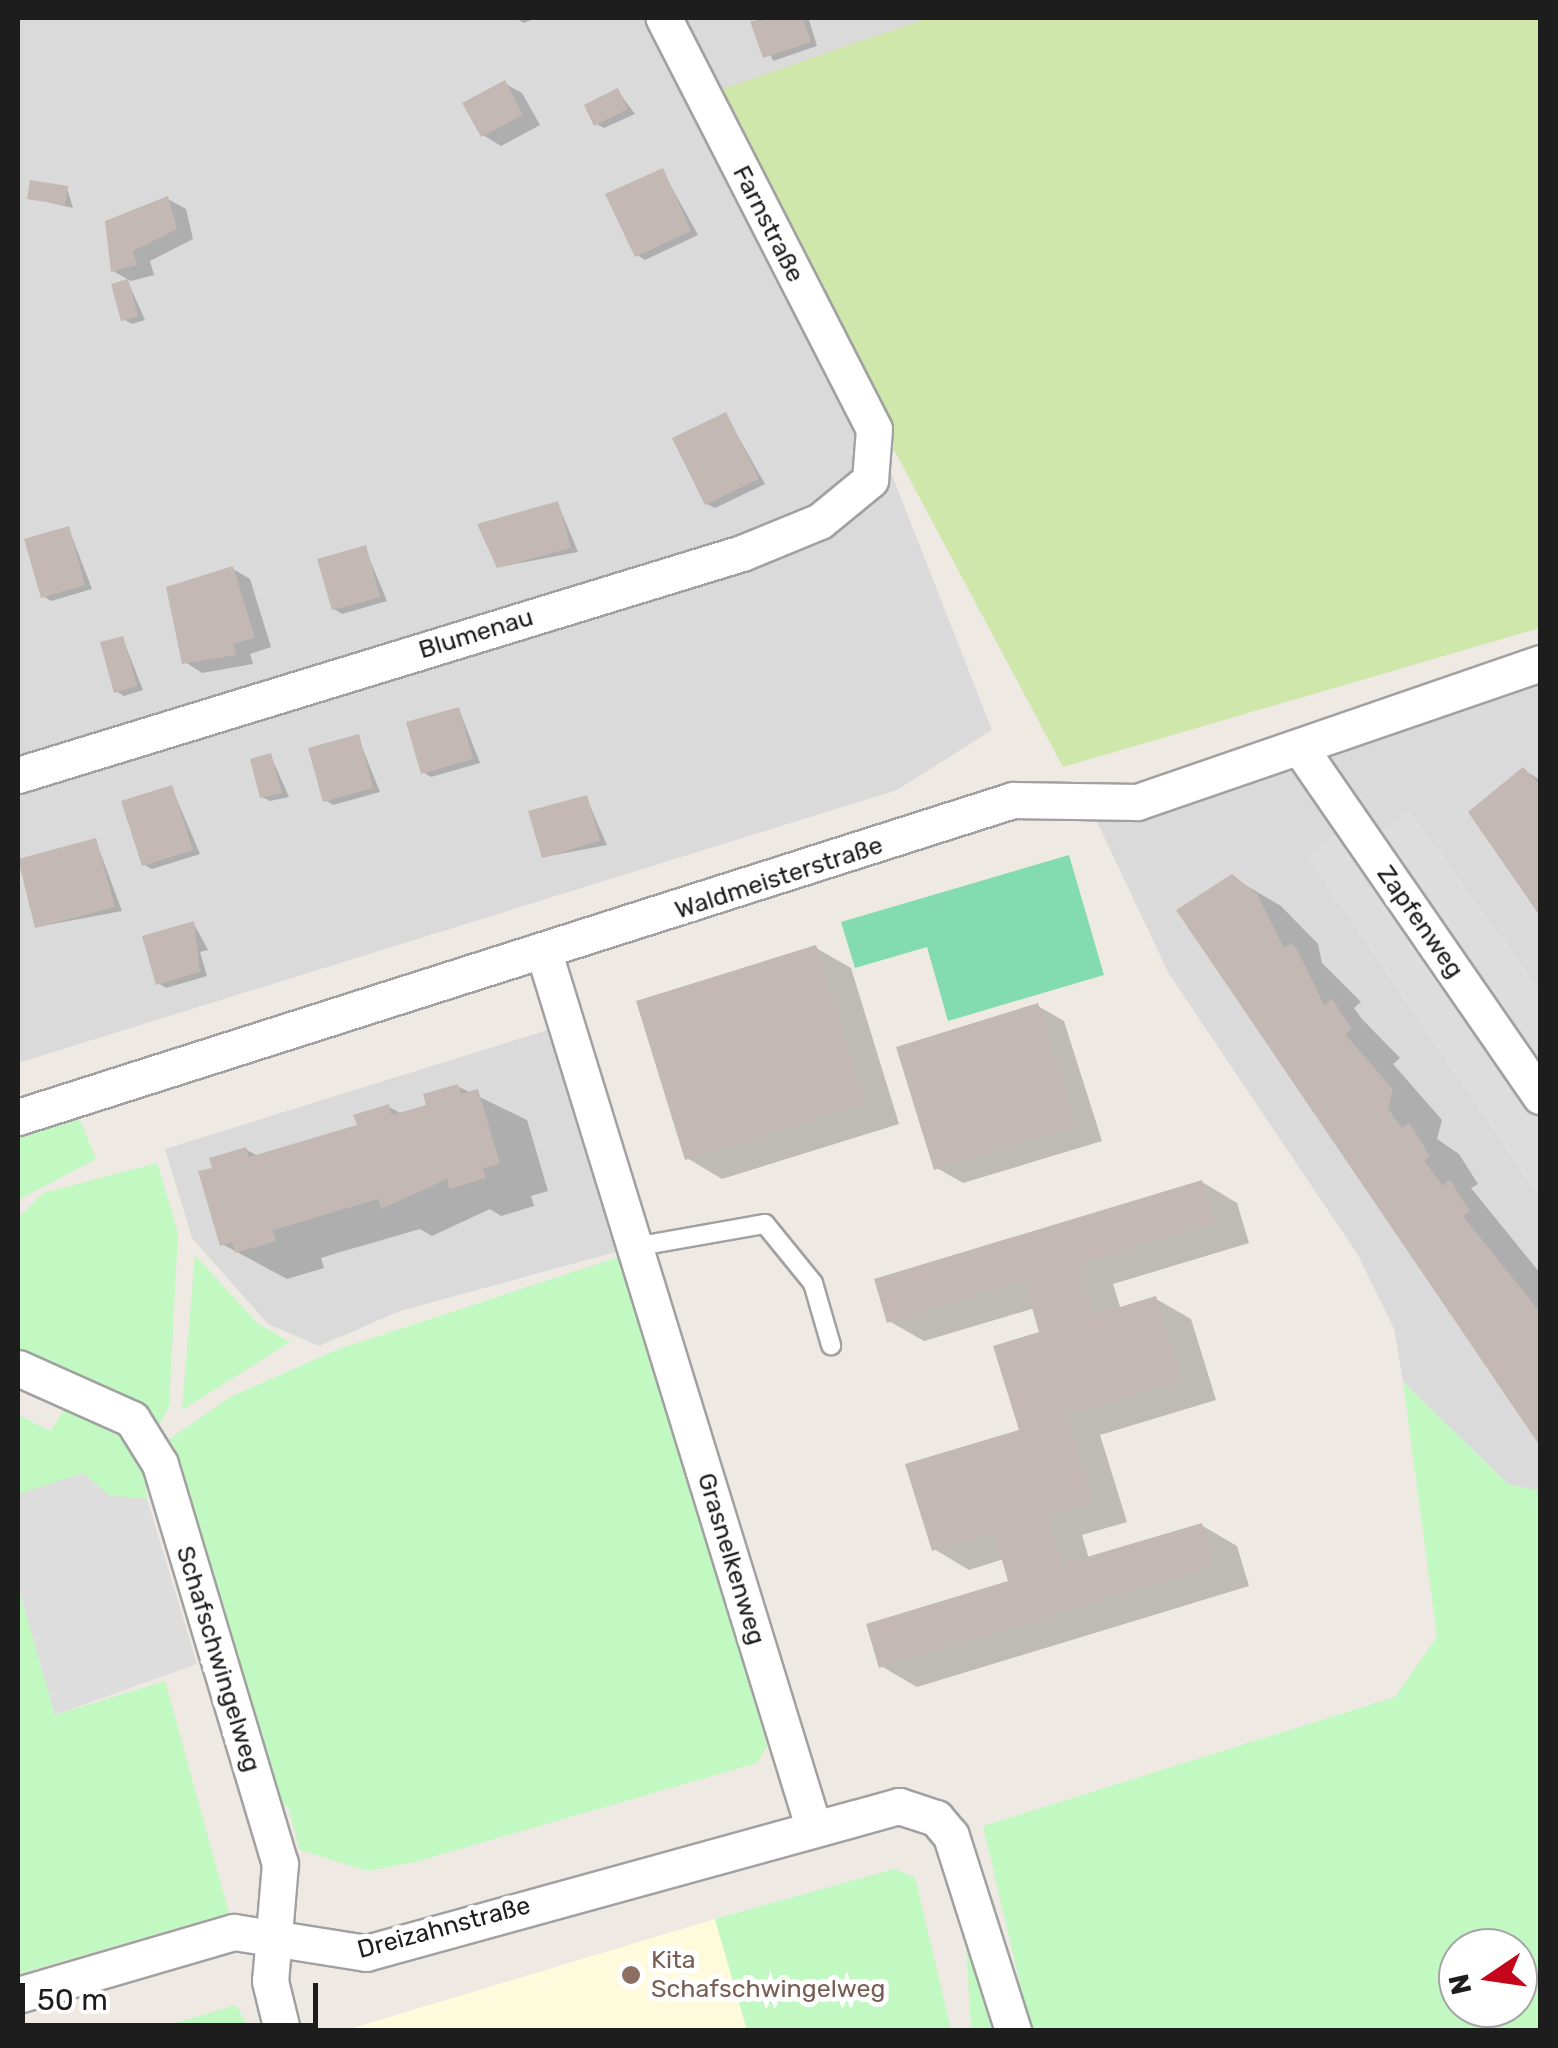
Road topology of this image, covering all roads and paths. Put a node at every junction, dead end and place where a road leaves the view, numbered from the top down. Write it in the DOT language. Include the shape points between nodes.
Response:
graph roads {
  1 [pos="664,18"];
  2 [pos="874,430"];
  3 [pos="1540,663"];
  4 [pos="1300,748"];
  5 [pos="18,775"];
  6 [pos="546,956"];
  7 [pos="1540,1096"];
  8 [pos="18,1117"];
  9 [pos="634,1247"];
  10 [pos="831,1345"];
  11 [pos="18,1368"];
  12 [pos="812,1823"];
  13 [pos="273,1934"];
  14 [pos="18,1995"];
  15 [pos="282,2030"];
  16 [pos="1013,2030"];
  1 -- 2 [label="street, Farnstraße"];
  2 -- 5 [label="street, Blumenau" via="870,480 785,538"];
  3 -- 4 [label="street, Waldmeisterstraße"];
  4 -- 6 [label="street, Waldmeisterstraße" via="1136,802 1012,800"];
  4 -- 7 [label="street, Zapfenweg"];
  6 -- 8 [label="street, Waldmeisterstraße"];
  6 -- 9 [label="street, Grasnelkenweg"];
  9 -- 10 [label="lane" via="764,1224 814,1282"];
  9 -- 12 [label="street, Grasnelkenweg"];
  11 -- 13 [label="street, Schafschwingelweg" via="99,1400 152,1445 280,1863"];
  12 -- 13 [label="street, Dreizahnstraße" via="366,1953 335,1954"];
  12 -- 16 [label="street" via="899,1806 946,1828"];
  13 -- 14 [label="street, Dreizahnstraße" via="234,1932"];
  13 -- 15 [label="street, Schafschwingelweg" via="270,1980"];
}
